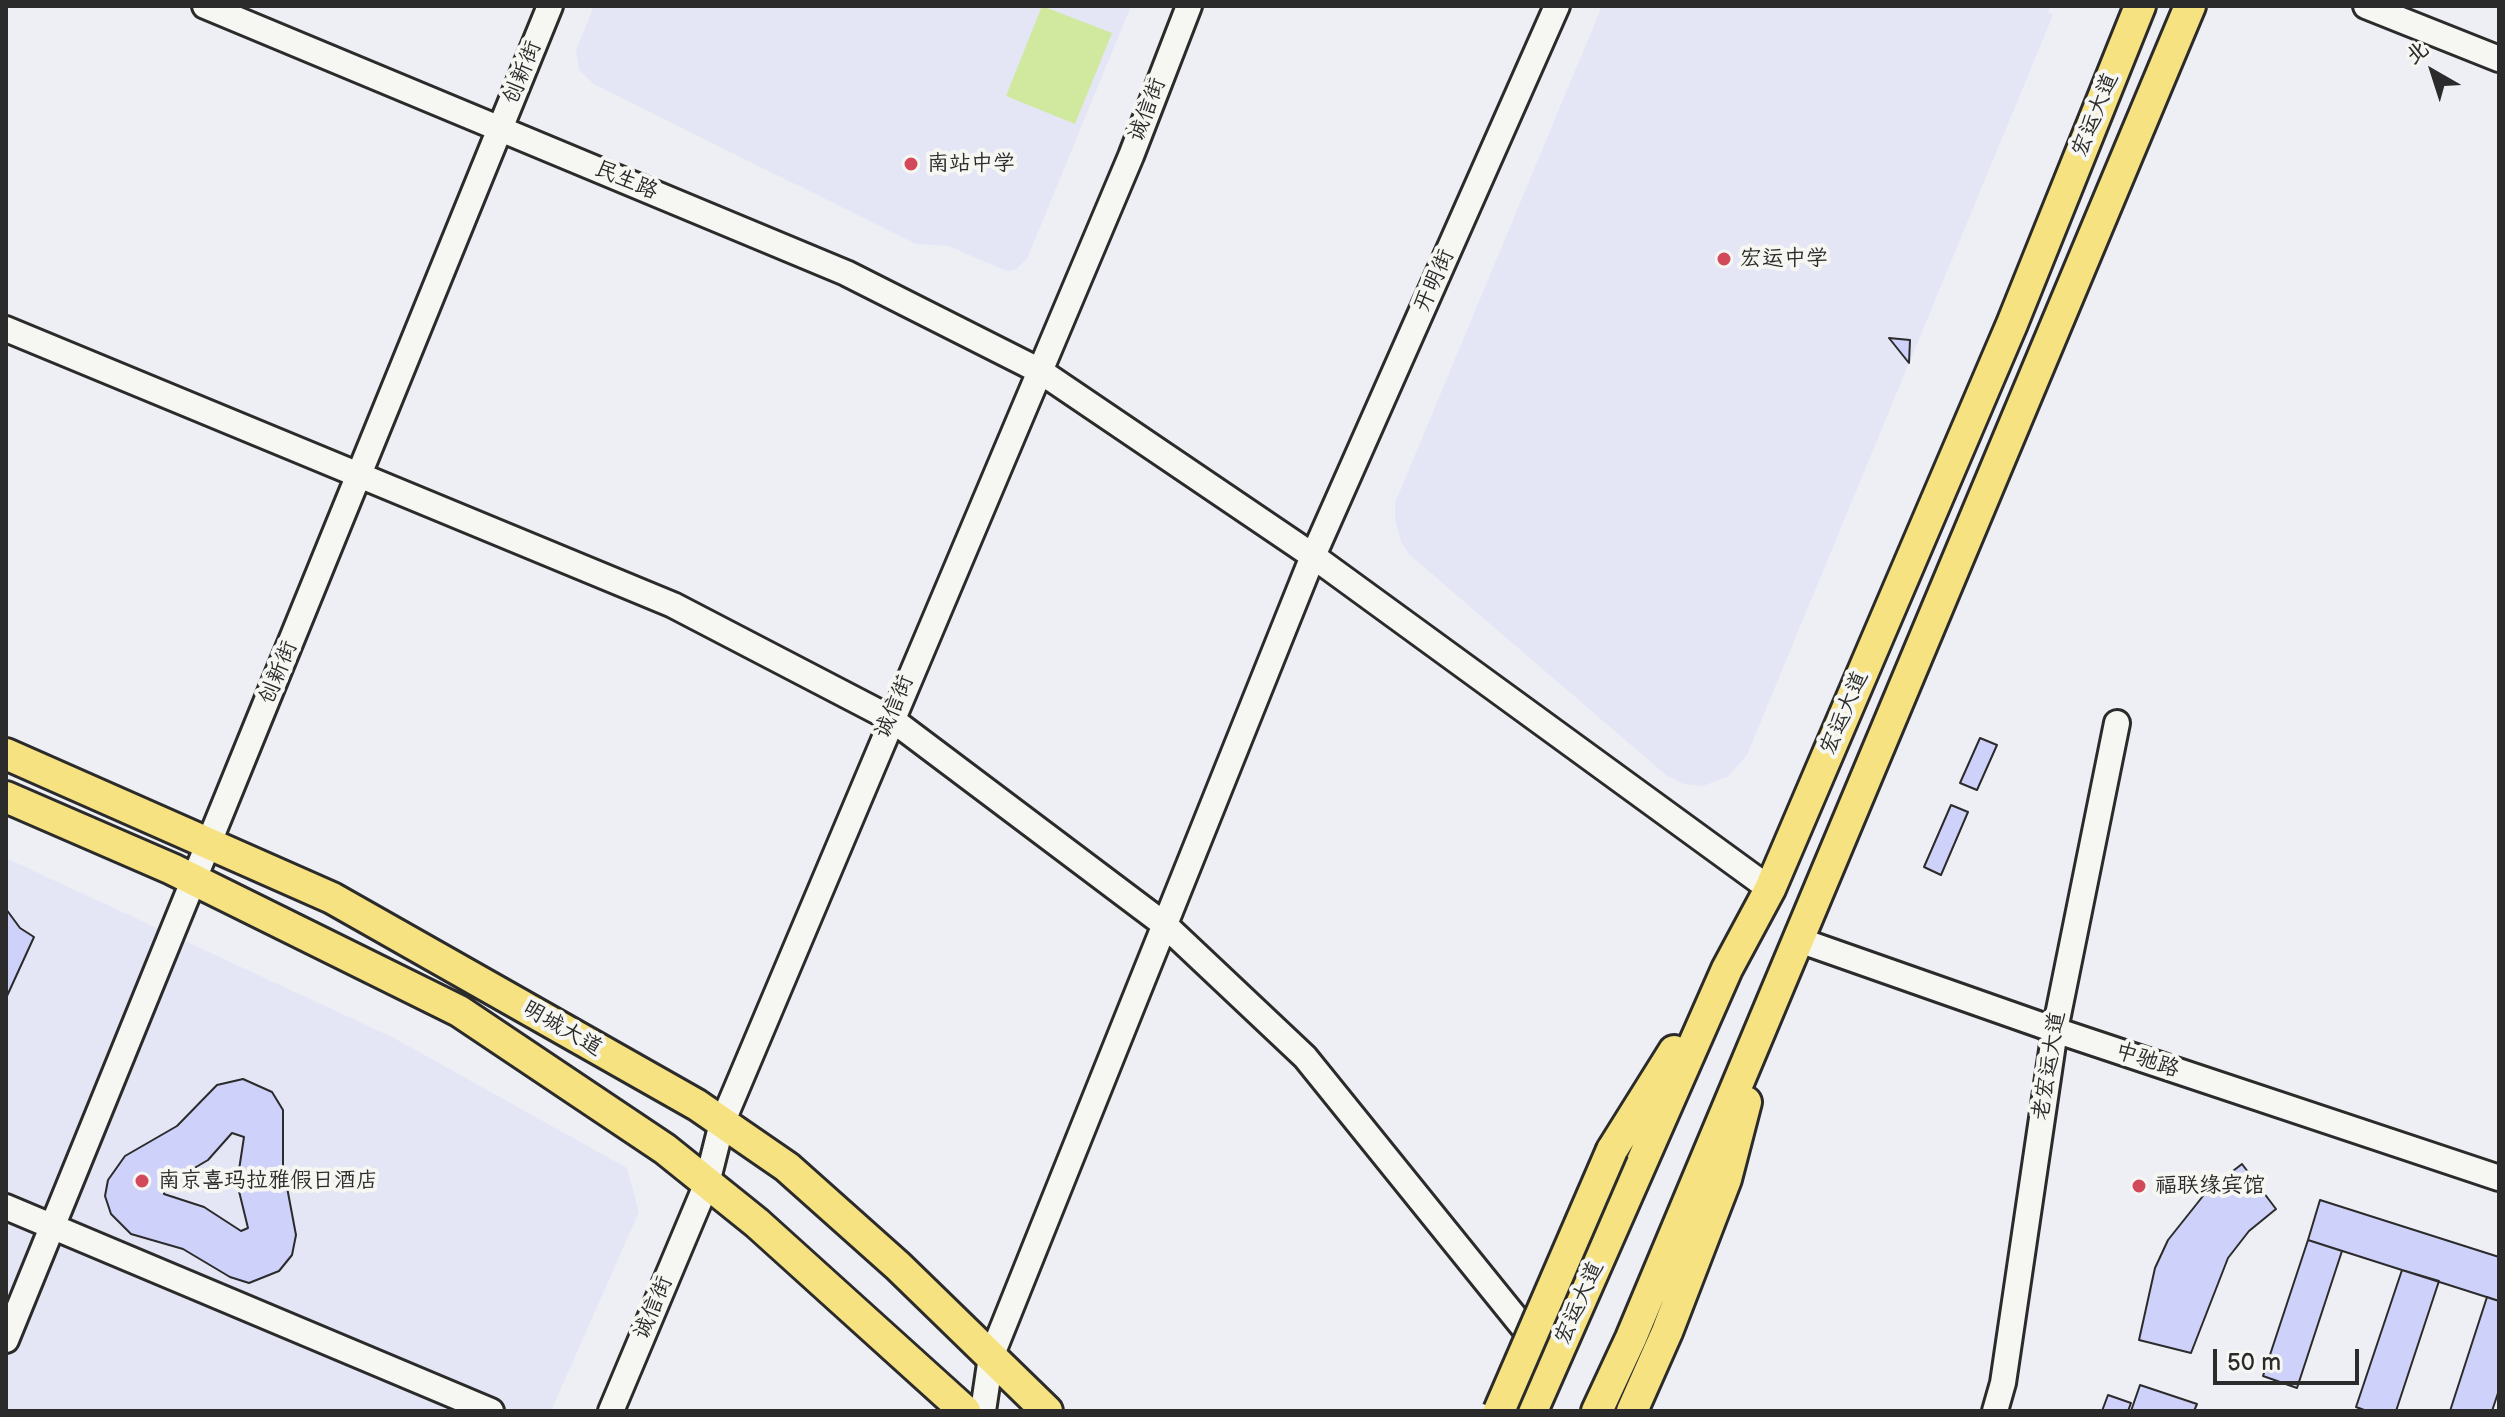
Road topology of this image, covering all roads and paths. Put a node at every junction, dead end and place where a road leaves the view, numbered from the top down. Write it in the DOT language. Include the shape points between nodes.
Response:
graph roads {
  1 [pos="205,6"];
  2 [pos="550,6"];
  3 [pos="1189,6"];
  4 [pos="1557,6"];
  5 [pos="2140,6"];
  6 [pos="2190,6"];
  7 [pos="2366,6"];
  8 [pos="2499,59"];
  9 [pos="500,129"];
  10 [pos="6,329"];
  11 [pos="1040,371"];
  12 [pos="360,476"];
  13 [pos="1313,556"];
  14 [pos="890,718"];
  15 [pos="2117,723"];
  16 [pos="6,754"];
  17 [pos="6,797"];
  18 [pos="208,843"];
  19 [pos="193,879"];
  20 [pos="1770,889"];
  21 [pos="1165,925"];
  22 [pos="1796,939"];
  23 [pos="1727,969"];
  24 [pos="1776,987"];
  25 [pos="2055,1030"];
  26 [pos="722,1123"];
  27 [pos="2499,1178"];
  28 [pos="707,1183"];
  29 [pos="6,1207"];
  30 [pos="52,1226"];
  31 [pos="6,1340"];
  32 [pos="991,1357"];
  33 [pos="1553,1364"];
  34 [pos="491,1411"];
  35 [pos="611,1411"];
  36 [pos="965,1411"];
  37 [pos="983,1411"];
  38 [pos="1047,1411"];
  39 [pos="1499,1411"];
  40 [pos="1532,1411"];
  41 [pos="1597,1411"];
  42 [pos="1632,1411"];
  43 [pos="1995,1411"];
  1 -- 9 [label="street, 民生路"];
  2 -- 9 [label="street, 创新街"];
  3 -- 11 [label="street, 诚信街"];
  4 -- 13 [label="street, 开明街"];
  5 -- 20 [label="main road, 宏运大道" via="2012,324"];
  6 -- 22 [label="main road, 宏运大道"];
  7 -- 8 [label="street"];
  9 -- 11 [label="street, 民生路" via="846,273"];
  9 -- 12 [label="street, 创新街"];
  10 -- 12 [label="street"];
  11 -- 13 [label="street, 民生路"];
  11 -- 14 [label="street, 诚信街"];
  12 -- 14 [label="street" via="673,605"];
  12 -- 18 [label="street, 创新街"];
  13 -- 20 [label="street, 民生路"];
  13 -- 21 [label="street, 开明街"];
  14 -- 21 [label="street"];
  14 -- 26 [label="street, 诚信街"];
  15 -- 25 [label="street, 老宏运大道"];
  16 -- 18 [label="main road, 明城大道"];
  17 -- 19 [label="main road, 明城大道"];
  18 -- 19 [label="street, 创新街"];
  18 -- 26 [label="main road, 明城大道" via="332,898"];
  19 -- 28 [label="main road, 明城大道" via="459,1011 665,1149"];
  19 -- 30 [label="street, 创新街"];
  20 -- 23 [label="main road, 宏运大道"];
  21 -- 32 [label="street, 开明街"];
  21 -- 33 [label="street" via="1305,1057"];
  22 -- 24 [label="main road, 宏运大道"];
  22 -- 25 [label="street, 中驰路"];
  23 -- 33 [label="main road, 宏运大道"];
  23 -- 39 [label="main road, bridge" via="1612,1150"];
  24 -- 41 [label="main road, 宏运大道"];
  24 -- 42 [label="main road" via="1726,1179"];
  25 -- 27 [label="street, 中驰路"];
  25 -- 43 [label="street, 老宏运大道"];
  26 -- 28 [label="street, 诚信街"];
  26 -- 32 [label="main road, 明城大道" via="787,1167"];
  28 -- 35 [label="street, 诚信街"];
  28 -- 36 [label="main road, 明城大道"];
  29 -- 30 [label="street"];
  30 -- 31 [label="street, 创新街"];
  30 -- 34 [label="street"];
  32 -- 37 [label="street, 开明街"];
  32 -- 38 [label="main road, 明城大道"];
  33 -- 40 [label="main road, 宏运大道"];
}
